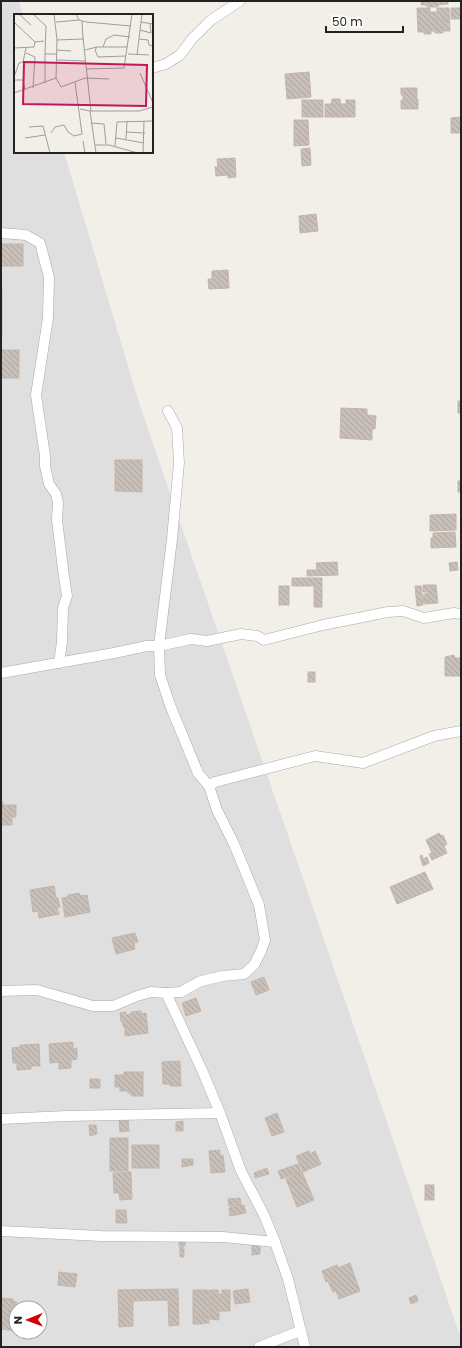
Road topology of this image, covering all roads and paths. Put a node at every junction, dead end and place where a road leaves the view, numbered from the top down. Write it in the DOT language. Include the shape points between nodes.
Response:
graph roads {
  1 [pos="240,1"];
  2 [pos="153,68"];
  3 [pos="1,233"];
  4 [pos="168,411"];
  5 [pos="461,614"];
  6 [pos="159,646"];
  7 [pos="59,663"];
  8 [pos="1,673"];
  9 [pos="461,731"];
  10 [pos="209,786"];
  11 [pos="1,991"];
  12 [pos="166,993"];
  13 [pos="220,1113"];
  14 [pos="1,1119"];
  15 [pos="1,1231"];
  16 [pos="275,1242"];
  17 [pos="300,1331"];
  18 [pos="260,1347"];
  19 [pos="305,1347"];
  1 -- 2 [label="street" via="211,20 180,55 166,64"];
  3 -- 7 [label="street" via="26,234 40,243 49,276 48,318 36,395 45,466 49,484 56,494 58,503 57,520 67,596 62,608"];
  4 -- 6 [label="street" via="177,428 179,463"];
  5 -- 6 [label="street" via="424,618 403,612 388,612 264,640 241,634 207,641 191,639"];
  6 -- 7 [label="street" via="147,646"];
  6 -- 10 [label="street" via="160,675 170,705 198,773"];
  7 -- 8 [label="street"];
  9 -- 10 [label="street" via="434,736 363,763 315,756 215,782"];
  10 -- 12 [label="street" via="259,905 265,940 254,966 244,974 223,976 201,982 181,992"];
  11 -- 12 [label="street" via="37,990 93,1006 113,1006 151,992"];
  12 -- 13 [label="street"];
  13 -- 14 [label="street"];
  13 -- 16 [label="street" via="241,1171"];
  15 -- 16 [label="street" via="101,1236 223,1237"];
  16 -- 17 [label="street" via="288,1279"];
  17 -- 18 [label="street"];
  17 -- 19 [label="street"];
}
